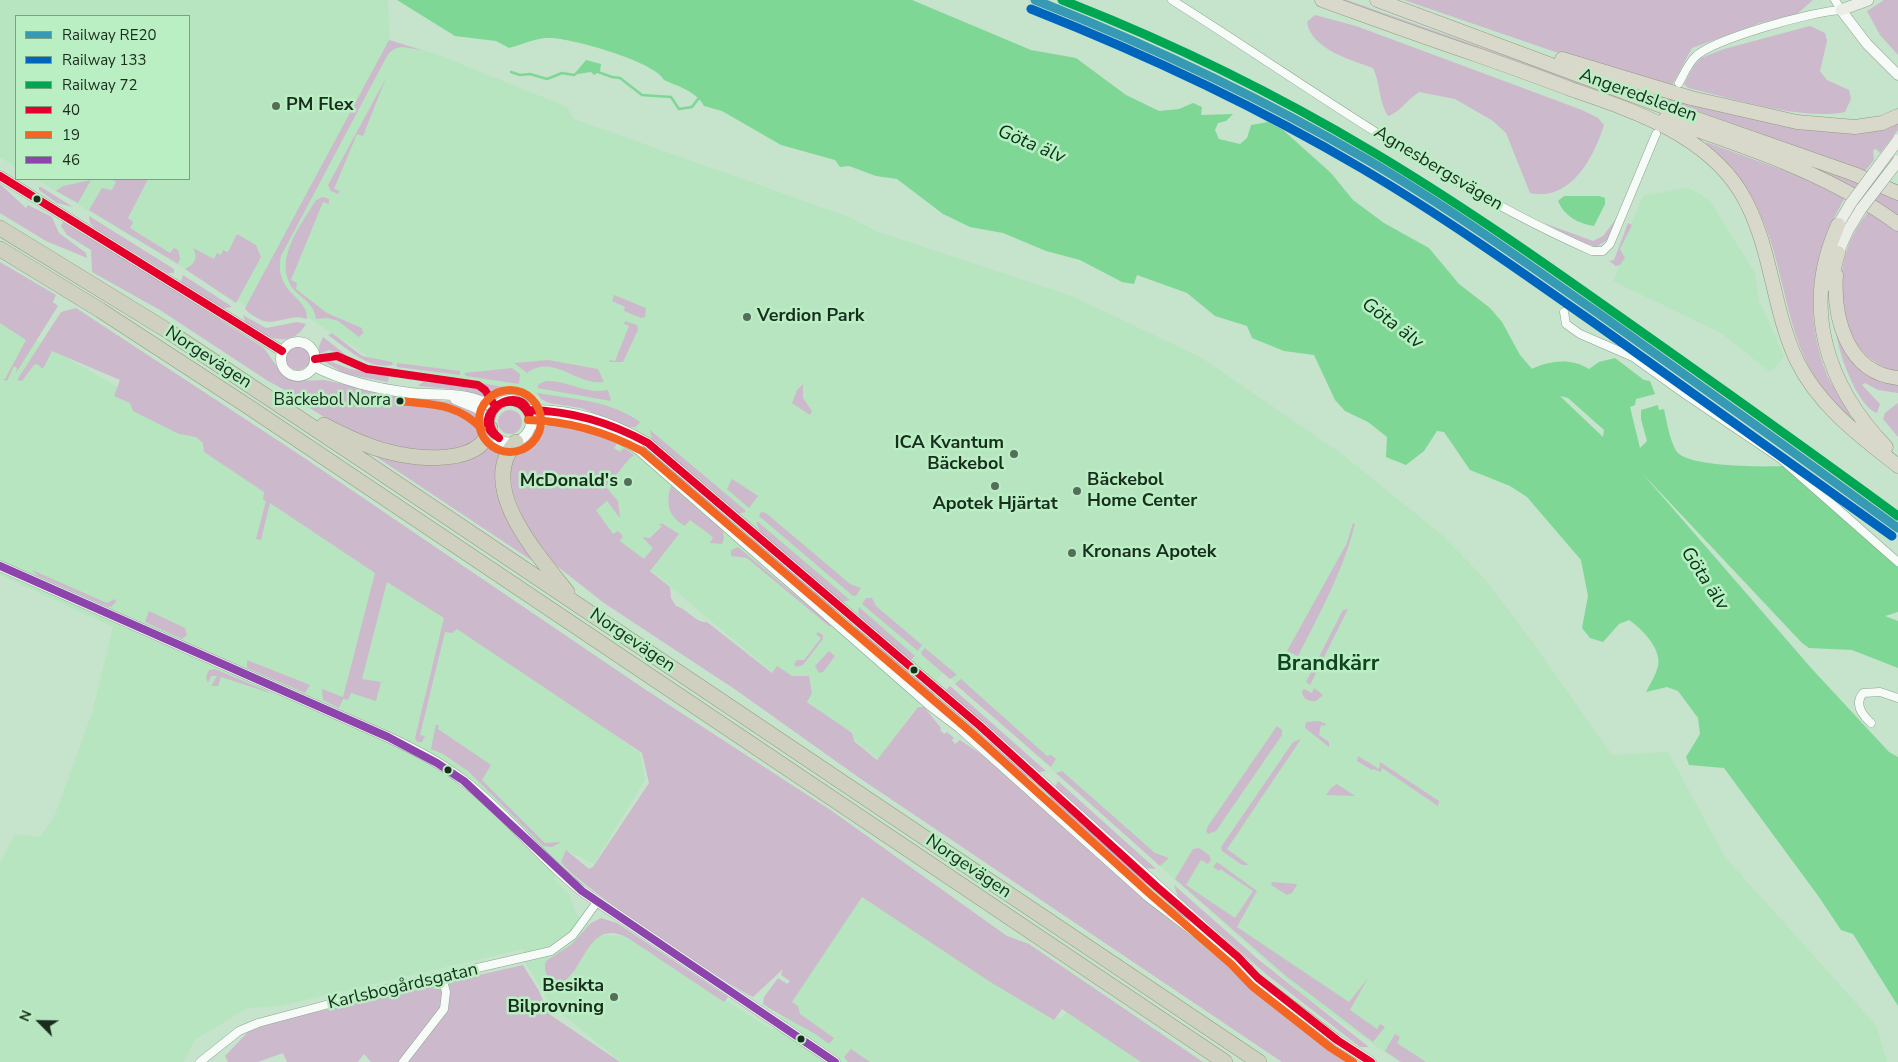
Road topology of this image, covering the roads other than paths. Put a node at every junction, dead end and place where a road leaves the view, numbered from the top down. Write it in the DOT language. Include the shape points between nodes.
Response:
graph roads {
  1 [pos="1172,0"];
  2 [pos="1322,0"];
  3 [pos="1378,0"];
  4 [pos="1868,0"];
  5 [pos="1838,5"];
  6 [pos="1474,35"];
  7 [pos="1898,75"];
  8 [pos="1679,83"];
  9 [pos="1600,99"];
  10 [pos="1898,116"];
  11 [pos="1656,134"];
  12 [pos="1898,140"];
  13 [pos="1898,161"];
  14 [pos="0,176"];
  15 [pos="1898,193"];
  16 [pos="1856,206"];
  17 [pos="1898,224"];
  18 [pos="1838,225"];
  19 [pos="0,228"];
  20 [pos="0,249"];
  21 [pos="1838,253"];
  22 [pos="1564,312"];
  23 [pos="282,351"];
  24 [pos="314,366"];
  25 [pos="1898,378"];
  26 [pos="245,382"];
  27 [pos="442,394"];
  28 [pos="494,407"];
  29 [pos="528,410"];
  30 [pos="489,425"];
  31 [pos="531,426"];
  32 [pos="516,442"];
  33 [pos="1898,448"];
  34 [pos="1898,458"];
  35 [pos="1898,466"];
  36 [pos="1898,562"];
  37 [pos="0,566"];
  38 [pos="575,603"];
  39 [pos="1898,698"];
  40 [pos="1871,723"];
  41 [pos="597,902"];
  42 [pos="442,977"];
  43 [pos="1258,978"];
  44 [pos="200,1062"];
  45 [pos="403,1062"];
  46 [pos="835,1062"];
  47 [pos="1225,1062"];
  48 [pos="1259,1062"];
  49 [pos="1371,1062"];
  1 -- 11 [label="street, Agnesbergsvägen" via="1433,168 1510,212 1592,251 1603,251 1610,244"];
  2 -- 9 [label="highway, Angeredsleden"];
  3 -- 6 [label="highway, Angeredsleden"];
  4 -- 5 [label="main road"];
  5 -- 7 [label="street" via="1867,44"];
  5 -- 8 [label="street" via="1715,44 1696,56"];
  6 -- 10 [label="highway" via="1499,39 1691,98 1784,120 1844,128 1882,123"];
  6 -- 15 [label="highway, Angeredsleden"];
  9 -- 17 [label="highway" via="1644,111 1780,160 1848,191"];
  9 -- 35 [label="highway, Angeredsleden" via="1663,125 1696,145 1739,189 1756,224 1788,335 1803,372 1833,410"];
  12 -- 16 [label="main road, bridge"];
  13 -- 16 [label="main road, bridge"];
  14 -- 23 [label="street"];
  16 -- 18 [label="main road"];
  16 -- 21 [label="main road"];
  18 -- 34 [label="highway" via="1827,255 1822,285 1821,323 1826,348 1837,381 1852,407"];
  19 -- 26 [label="highway, Norgevägen"];
  20 -- 47 [label="highway, Norgevägen" via="249,407"];
  21 -- 25 [label="highway" via="1836,303 1840,326 1848,343 1866,365 1880,374"];
  21 -- 33 [label="highway" via="1828,299 1829,326 1836,356 1860,405"];
  22 -- 36 [label="street" via="1566,324 1580,334 1633,357 1781,459"];
  23 -- 24 [label="street" via="292,342 307,344 314,352"];
  23 -- 24 [label="street" via="281,362 291,374 306,374"];
  24 -- 27 [label="street" via="368,386"];
  26 -- 30 [label="highway" via="351,438 371,447 406,455 436,458 475,450 486,441"];
  26 -- 38 [label="highway, Norgevägen"];
  27 -- 28 [label="street" via="470,396"];
  27 -- 30 [label="street" via="471,404"];
  28 -- 29 [label="street" via="513,400"];
  28 -- 30 [label="street"];
  29 -- 31 [label="street"];
  29 -- 43 [label="street" via="582,414 622,428 648,443 980,726"];
  30 -- 32 [label="street" via="500,440"];
  31 -- 32 [label="street" via="524,438"];
  31 -- 43 [label="street" via="556,418 579,421 638,449 959,727 1149,897"];
  32 -- 38 [label="highway" via="506,454 502,468 502,483 510,506 526,538"];
  37 -- 41 [label="street" via="436,760 492,805 563,876"];
  38 -- 48 [label="highway, Norgevägen"];
  39 -- 40 [label="street" via="1880,692 1863,693 1859,705"];
  41 -- 42 [label="street, Karlsbogårdsgatan" via="573,935 551,951"];
  41 -- 46 [label="street"];
  42 -- 44 [label="street, Karlsbogårdsgatan" via="258,1022 239,1031"];
  42 -- 45 [label="street" via="446,992 444,1009"];
  43 -- 49 [label="street" via="1330,1035"];
}
